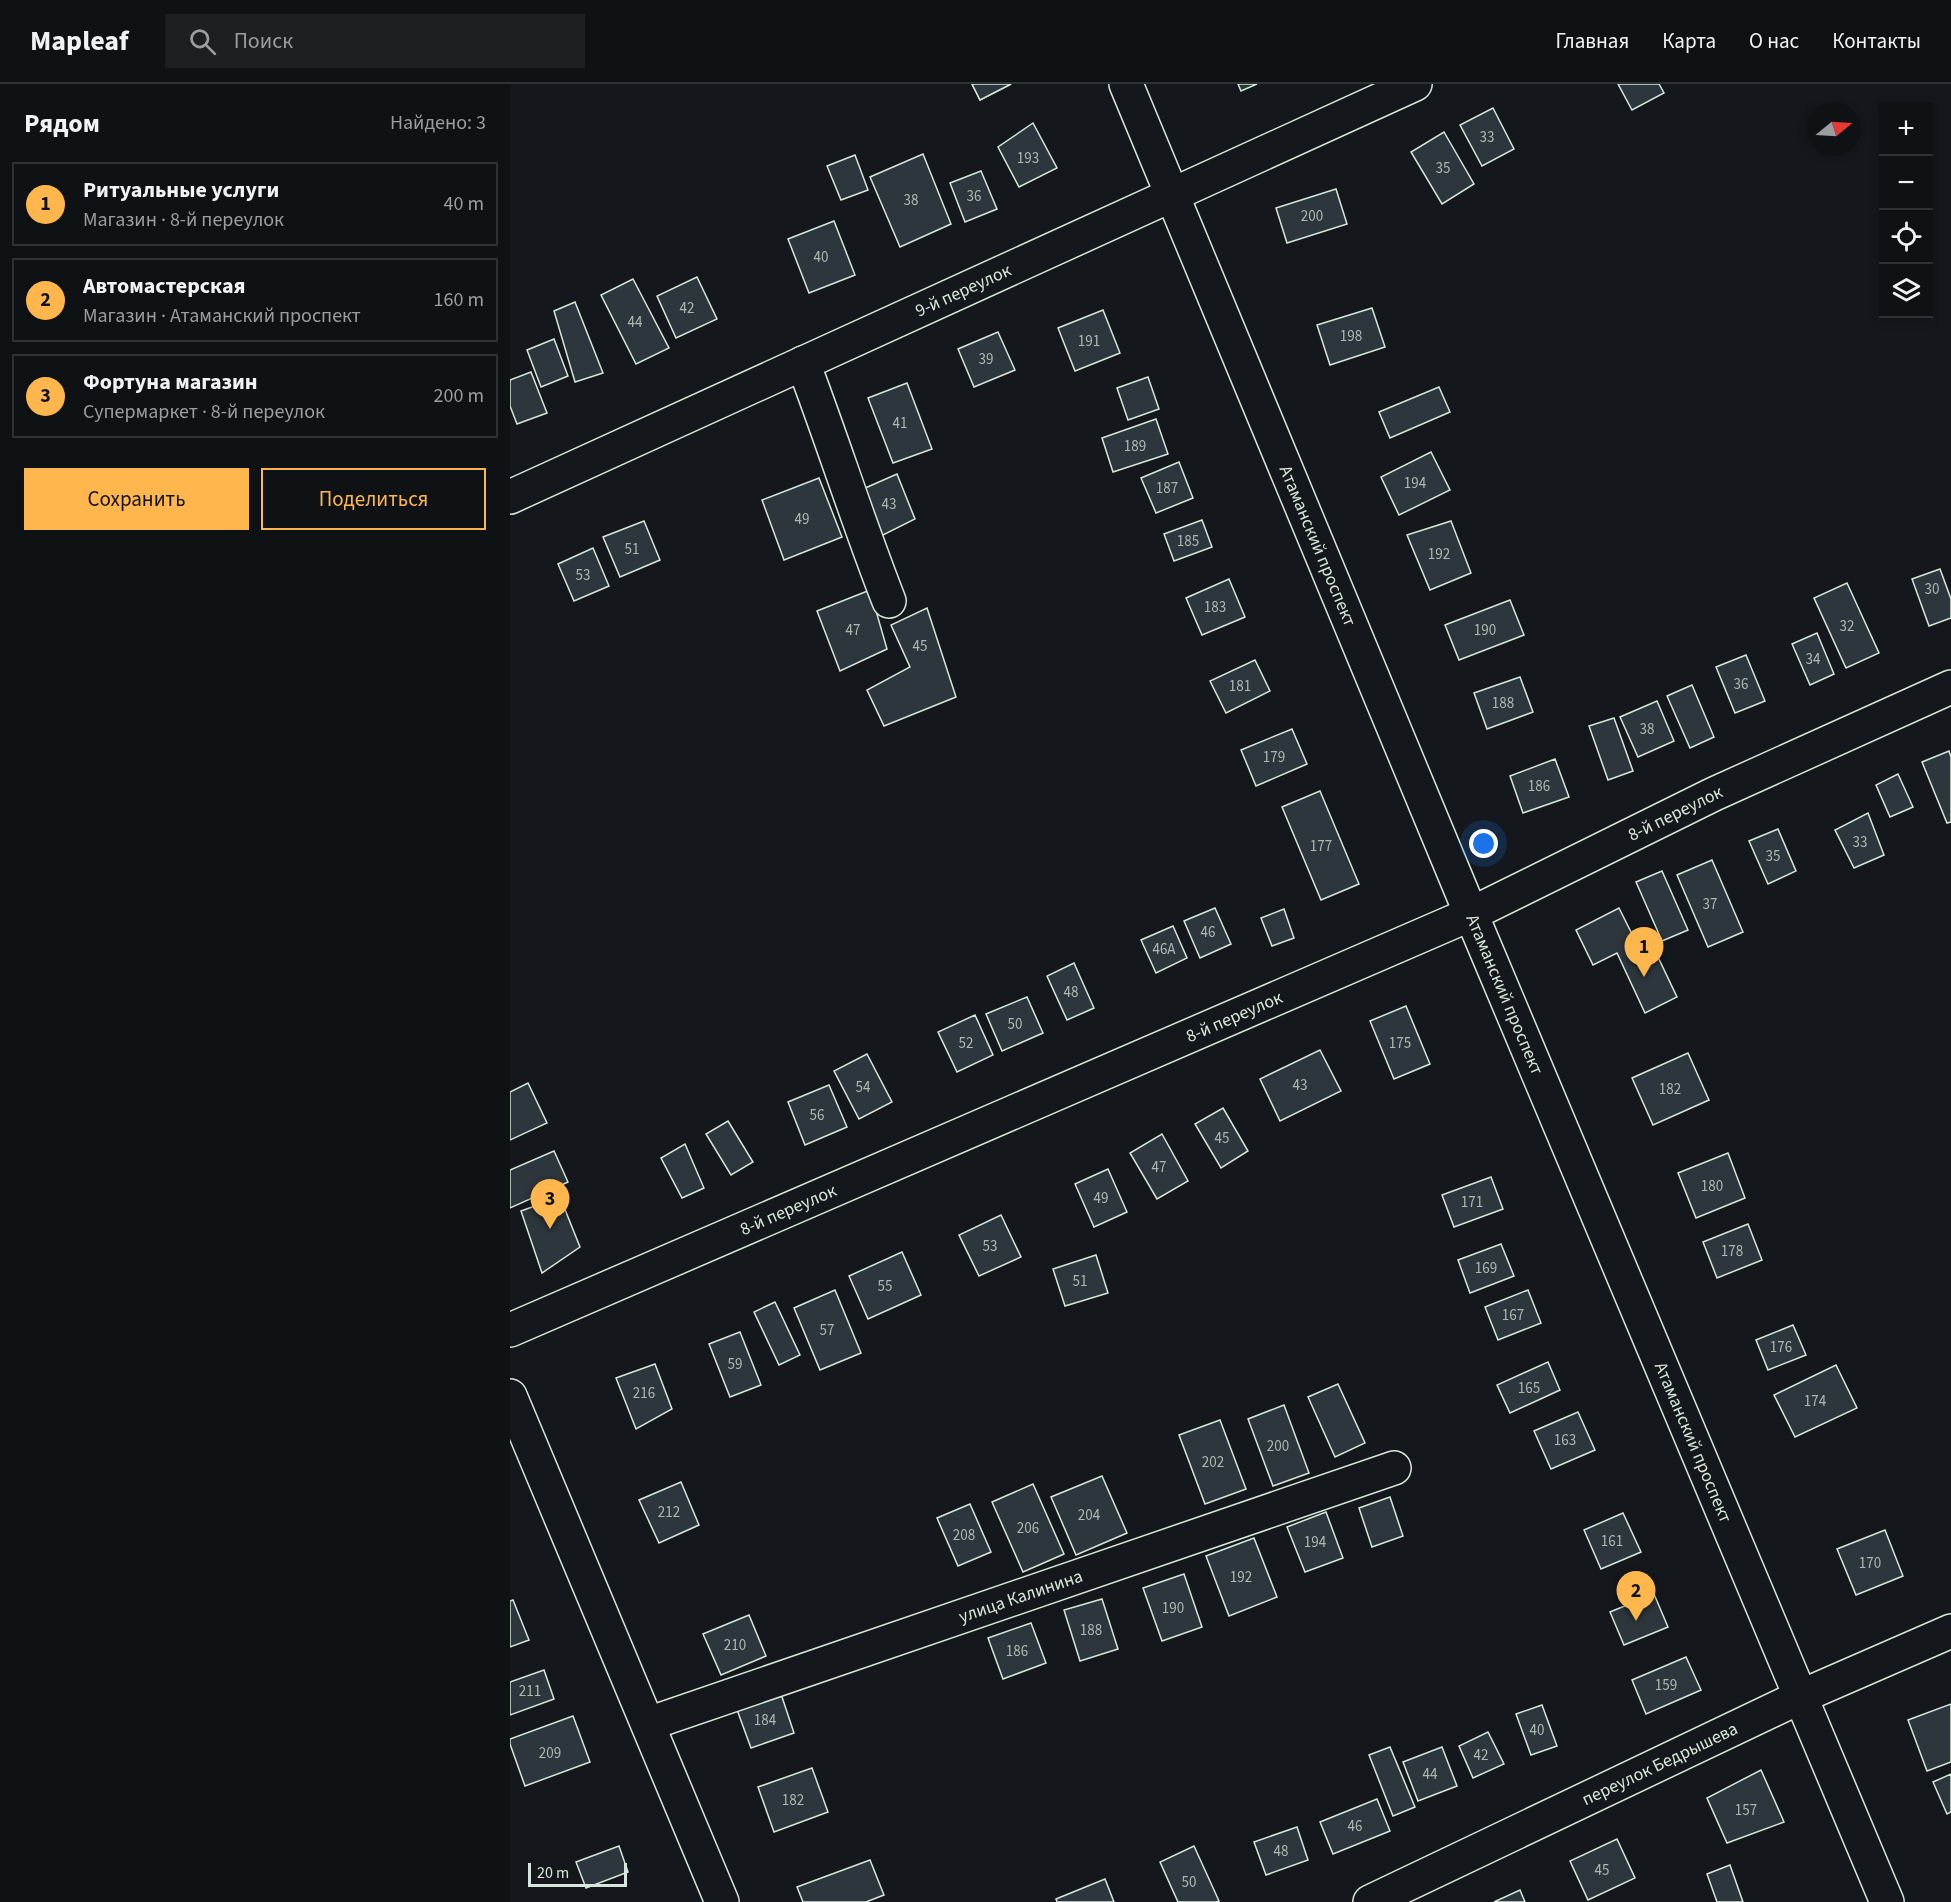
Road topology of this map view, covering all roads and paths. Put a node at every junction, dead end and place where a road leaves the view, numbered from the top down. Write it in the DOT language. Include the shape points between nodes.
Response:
graph roads {
  1 [pos="1126,84"];
  2 [pos="1415,84"];
  3 [pos="1172,194"];
  4 [pos="803,363"];
  5 [pos="510,497"];
  6 [pos="889,601"];
  7 [pos="1951,687"];
  8 [pos="1471,914"];
  9 [pos="510,1330"];
  10 [pos="510,1396"];
  11 [pos="1394,1468"];
  12 [pos="1951,1631"];
  13 [pos="1802,1696"];
  14 [pos="648,1725"];
  15 [pos="722,1902"];
  16 [pos="1370,1902"];
  17 [pos="1887,1902"];
  1 -- 3 [label="street, Атаманский проспект"];
  2 -- 3 [label="street, 9-й переулок"];
  3 -- 4 [label="street, 9-й переулок"];
  3 -- 8 [label="street, Атаманский проспект"];
  4 -- 5 [label="street, 9-й переулок"];
  4 -- 6 [label="street"];
  7 -- 8 [label="street, 8-й переулок" via="1714,794"];
  8 -- 9 [label="street, 8-й переулок"];
  8 -- 13 [label="street, Атаманский проспект"];
  10 -- 14 [label="street"];
  11 -- 14 [label="street, улица Калинина"];
  12 -- 13 [label="street, переулок Бедрышева"];
  13 -- 16 [label="street, переулок Бедрышева"];
  13 -- 17 [label="street, Атаманский проспект"];
  14 -- 15 [label="street"];
}
